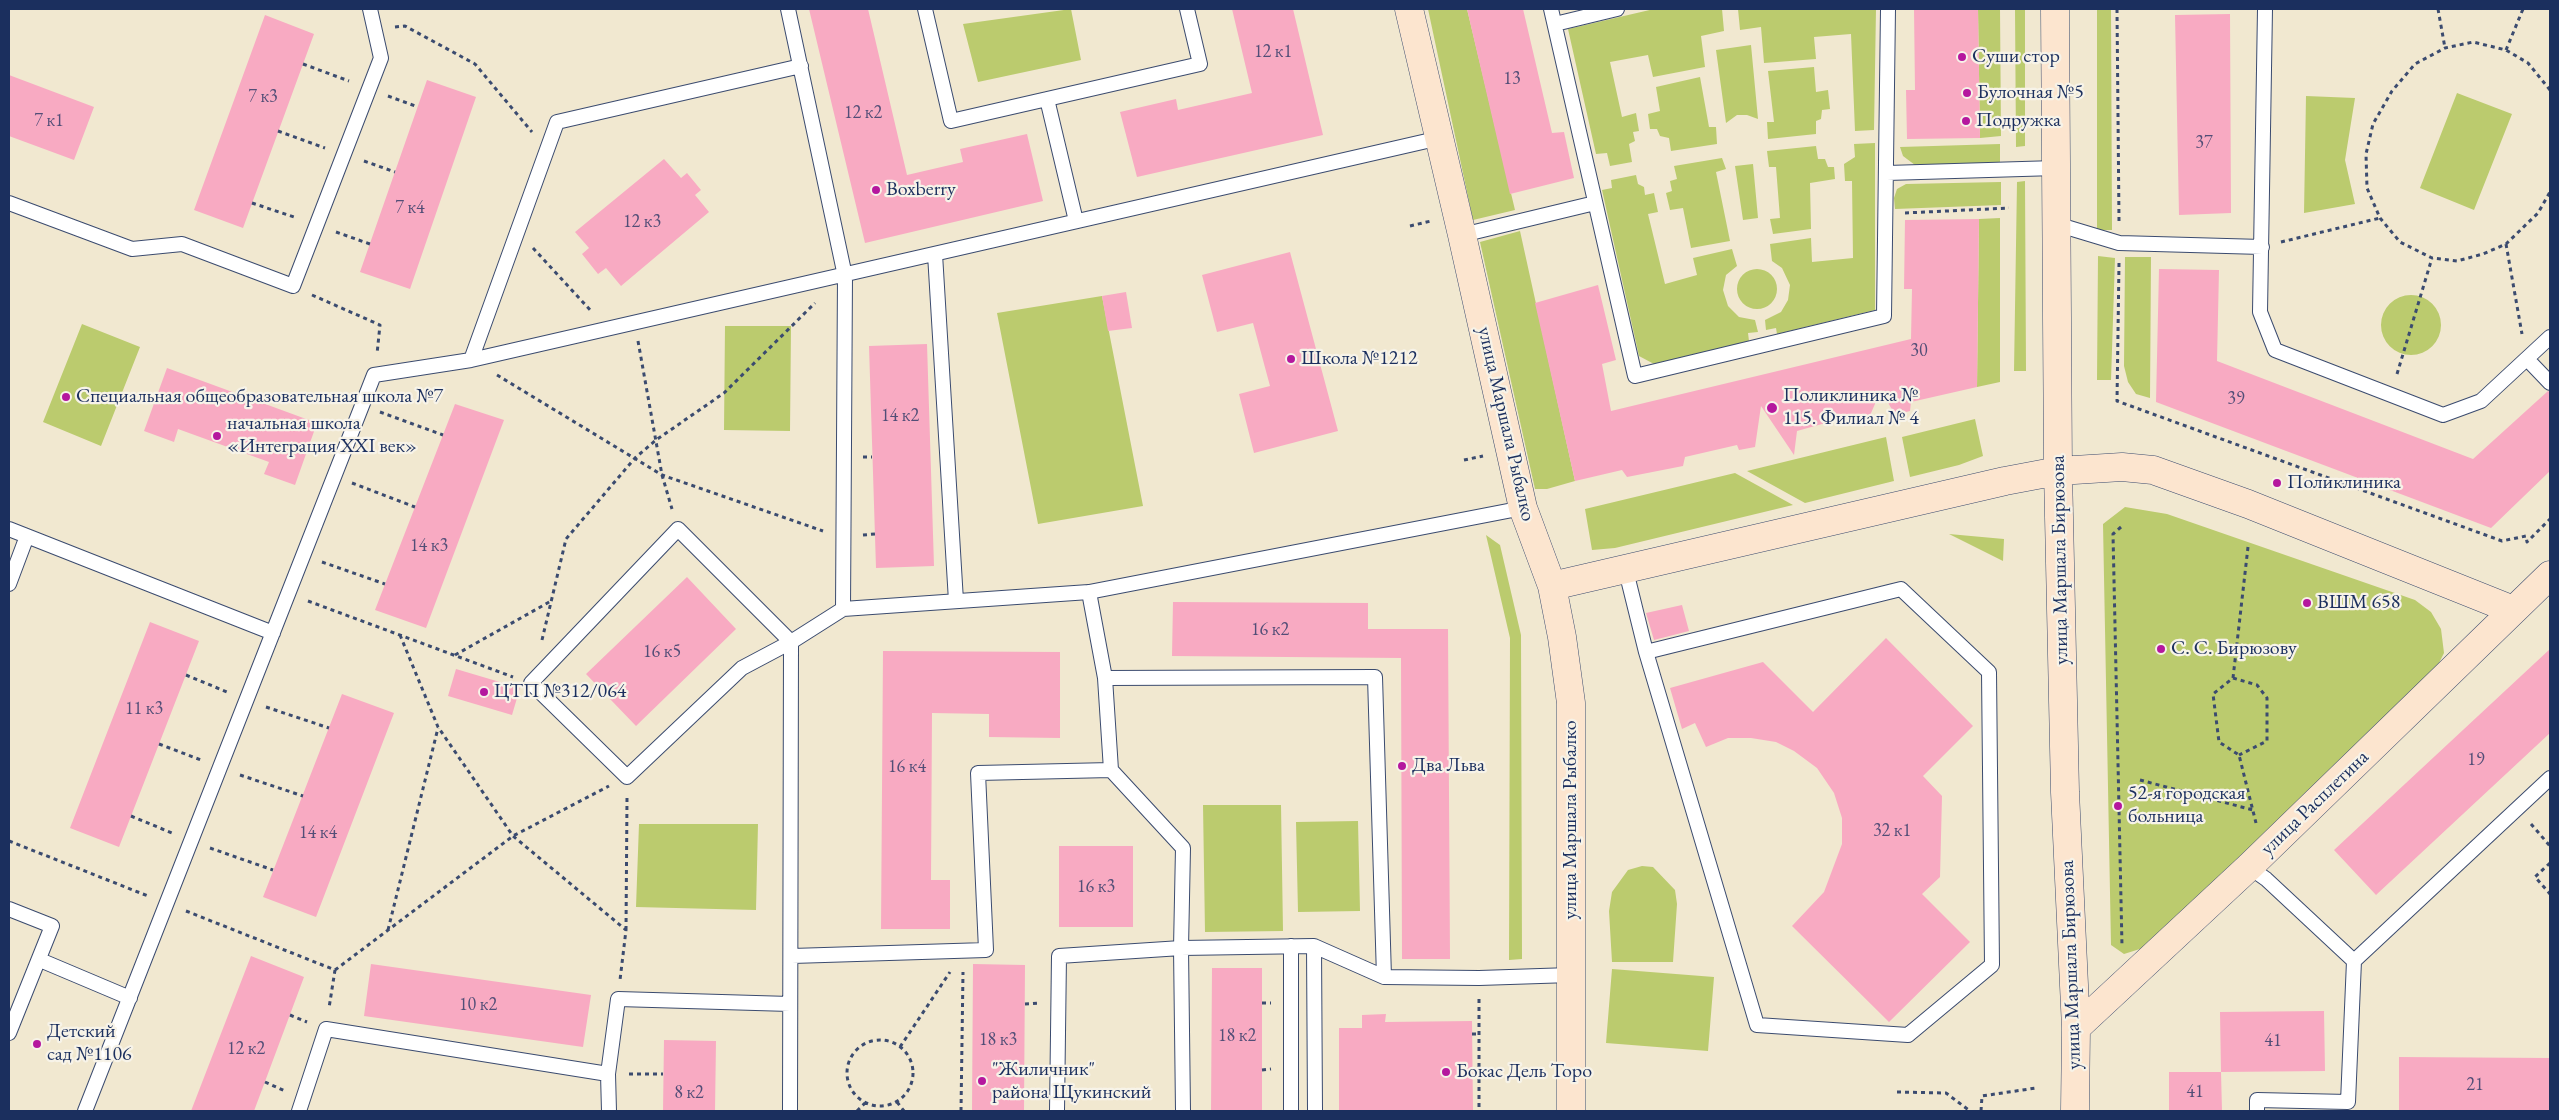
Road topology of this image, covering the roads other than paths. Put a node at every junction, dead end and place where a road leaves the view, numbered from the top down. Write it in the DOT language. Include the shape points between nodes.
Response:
graph roads {
  1 [pos="370,9"];
  2 [pos="788,9"];
  3 [pos="924,9"];
  4 [pos="1187,9"];
  5 [pos="1409,9"];
  6 [pos="1551,9"];
  7 [pos="1617,9"];
  8 [pos="1888,9"];
  9 [pos="2055,9"];
  10 [pos="2264,9"];
  11 [pos="1555,24"];
  12 [pos="801,66"];
  13 [pos="1047,99"];
  14 [pos="1440,138"];
  15 [pos="2056,168"];
  16 [pos="1887,173"];
  17 [pos="1595,203"];
  18 [pos="9,204"];
  19 [pos="1076,221"];
  20 [pos="2056,224"];
  21 [pos="1462,235"];
  22 [pos="2262,247"];
  23 [pos="935,254"];
  24 [pos="845,276"];
  25 [pos="2550,336"];
  26 [pos="2527,359"];
  27 [pos="471,360"];
  28 [pos="2550,383"];
  29 [pos="2058,471"];
  30 [pos="1523,508"];
  31 [pos="9,529"];
  32 [pos="27,536"];
  33 [pos="1626,571"];
  34 [pos="2550,575"];
  35 [pos="9,584"];
  36 [pos="1552,586"];
  37 [pos="1089,592"];
  38 [pos="956,601"];
  39 [pos="843,609"];
  40 [pos="2513,610"];
  41 [pos="273,633"];
  42 [pos="791,642"];
  43 [pos="1646,652"];
  44 [pos="1105,678"];
  45 [pos="1111,770"];
  46 [pos="2550,778"];
  47 [pos="2249,867"];
  48 [pos="9,909"];
  49 [pos="1291,946"];
  50 [pos="1314,946"];
  51 [pos="1181,948"];
  52 [pos="792,956"];
  53 [pos="40,960"];
  54 [pos="2354,961"];
  55 [pos="1571,975"];
  56 [pos="1384,978"];
  57 [pos="130,998"];
  58 [pos="790,1004"];
  59 [pos="2076,1028"];
  60 [pos="9,1033"];
  61 [pos="608,1074"];
  62 [pos="86,1111"];
  63 [pos="298,1111"];
  64 [pos="609,1111"];
  65 [pos="790,1111"];
  66 [pos="1057,1111"];
  67 [pos="1183,1111"];
  68 [pos="1291,1111"];
  69 [pos="1315,1111"];
  70 [pos="1571,1111"];
  71 [pos="2075,1111"];
  72 [pos="2257,1111"];
  1 -- 18 [label="lane" via="381,58 294,286 182,244 132,249"];
  2 -- 12 [label="lane"];
  3 -- 13 [label="lane" via="951,120"];
  4 -- 13 [label="lane" via="1200,64"];
  5 -- 14 [label="street, улица Маршала Рыбалко"];
  6 -- 11 [label="lane"];
  7 -- 11 [label="lane"];
  8 -- 16 [label="lane"];
  9 -- 15 [label="street, улица Маршала Бирюзова"];
  10 -- 22 [label="lane"];
  11 -- 17 [label="lane"];
  12 -- 24 [label="lane"];
  12 -- 27 [label="lane" via="557,122"];
  13 -- 19 [label="lane"];
  14 -- 19 [label="lane"];
  14 -- 21 [label="street, улица Маршала Рыбалко"];
  15 -- 16 [label="lane"];
  15 -- 20 [label="street, улица Маршала Бирюзова"];
  16 -- 17 [label="lane" via="1884,316 1634,376"];
  17 -- 21 [label="lane"];
  19 -- 23 [label="lane"];
  20 -- 22 [label="lane" via="2119,243"];
  20 -- 29 [label="street, улица Маршала Бирюзова"];
  21 -- 30 [label="street, улица Маршала Рыбалко"];
  22 -- 26 [label="lane" via="2260,312 2275,350 2444,415 2481,401"];
  23 -- 24 [label="lane"];
  23 -- 38 [label="lane"];
  24 -- 27 [label="lane"];
  24 -- 39 [label="lane"];
  25 -- 26 [label="lane"];
  26 -- 28 [label="lane"];
  27 -- 41 [label="lane" via="374,375"];
  29 -- 33 [label="street"];
  29 -- 40 [label="street" via="2122,467 2153,470 2314,529"];
  29 -- 59 [label="street, улица Маршала Бирюзова" via="2065,792"];
  30 -- 36 [label="street, улица Маршала Рыбалко"];
  30 -- 37 [label="lane"];
  31 -- 32 [label="lane"];
  32 -- 35 [label="lane"];
  32 -- 41 [label="lane"];
  33 -- 36 [label="street"];
  33 -- 43 [label="lane"];
  34 -- 40 [label="street, улица Расплетина"];
  36 -- 55 [label="street, улица Маршала Рыбалко" via="1571,703"];
  37 -- 38 [label="lane"];
  37 -- 44 [label="lane"];
  38 -- 39 [label="lane"];
  39 -- 42 [label="lane"];
  40 -- 47 [label="street, улица Расплетина"];
  41 -- 57 [label="lane"];
  42 -- 42 [label="lane" via="742,668 627,777 531,683 678,529"];
  42 -- 52 [label="lane"];
  43 -- 43 [label="lane" via="1757,1025 1908,1035 1992,964 1989,672 1900,589"];
  44 -- 45 [label="lane"];
  44 -- 56 [label="lane" via="1376,677"];
  45 -- 51 [label="lane" via="1183,848"];
  45 -- 52 [label="lane" via="978,772 986,950"];
  46 -- 54 [label="lane"];
  47 -- 54 [label="lane"];
  47 -- 59 [label="street, улица Расплетина"];
  48 -- 53 [label="lane" via="52,926"];
  49 -- 50 [label="lane"];
  49 -- 51 [label="lane"];
  49 -- 68 [label="lane"];
  50 -- 56 [label="lane"];
  50 -- 69 [label="lane"];
  51 -- 66 [label="lane" via="1059,956"];
  51 -- 67 [label="lane"];
  52 -- 58 [label="lane"];
  53 -- 57 [label="lane"];
  53 -- 60 [label="lane"];
  54 -- 72 [label="lane" via="2348,1102 2257,1100"];
  55 -- 56 [label="lane"];
  55 -- 70 [label="street, улица Маршала Рыбалко"];
  57 -- 62 [label="lane"];
  58 -- 61 [label="lane" via="618,999"];
  58 -- 65 [label="lane"];
  59 -- 71 [label="street, улица Маршала Бирюзова"];
  61 -- 63 [label="lane" via="326,1029"];
  61 -- 64 [label="lane"];
}
